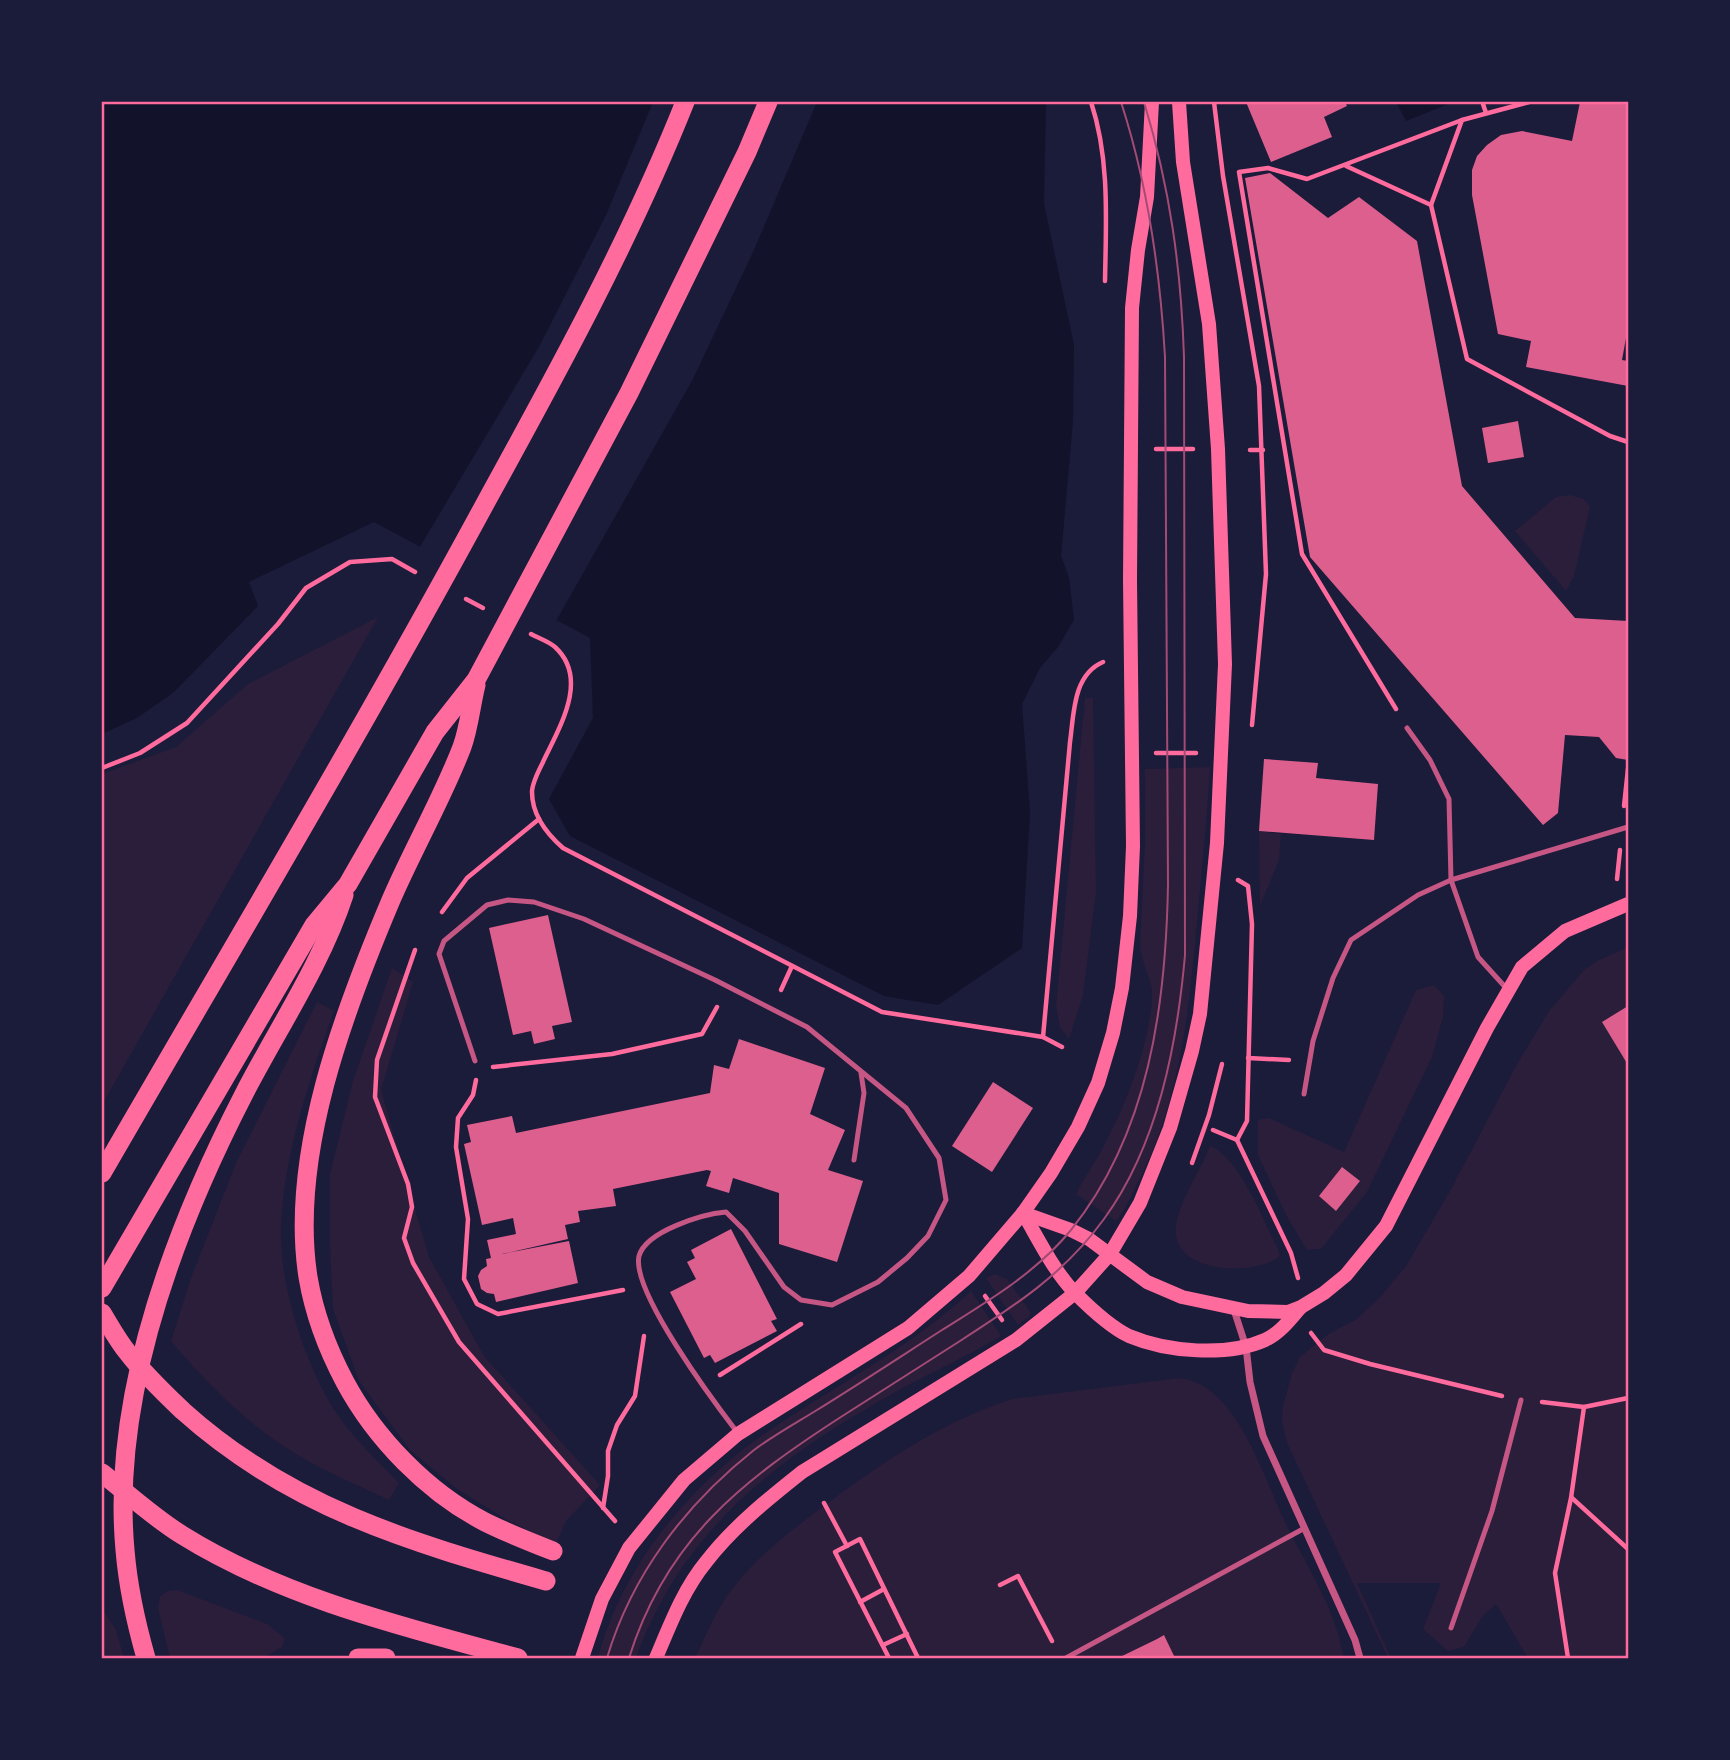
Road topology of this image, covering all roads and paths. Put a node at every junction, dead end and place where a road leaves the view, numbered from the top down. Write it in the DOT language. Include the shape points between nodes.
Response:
graph roads {
  1 [pos="685,102"];
  2 [pos="768,102"];
  3 [pos="1152,102"];
  4 [pos="1179,102"];
  5 [pos="1214,102"];
  6 [pos="1529,102"];
  7 [pos="1483,104"];
  8 [pos="1486,113"];
  9 [pos="1462,120"];
  10 [pos="1344,165"];
  11 [pos="1431,205"];
  12 [pos="1629,442"];
  13 [pos="1131,448"];
  14 [pos="1218,449"];
  15 [pos="1250,450"];
  16 [pos="1263,450"];
  17 [pos="427,578"];
  18 [pos="461,597"];
  19 [pos="485,609"];
  20 [pos="519,628"];
  21 [pos="1103,662"];
  22 [pos="477,680"];
  23 [pos="1253,716"];
  24 [pos="1408,728"];
  25 [pos="1152,753"];
  26 [pos="1202,753"];
  27 [pos="102,768"];
  28 [pos="1629,769"];
  29 [pos="539,818"];
  30 [pos="1625,828"];
  31 [pos="1451,880"];
  32 [pos="1238,881"];
  33 [pos="348,884"];
  34 [pos="1623,906"];
  35 [pos="438,917"];
  36 [pos="416,946"];
  37 [pos="728,987"];
  38 [pos="1507,989"];
  39 [pos="1043,1037"];
  40 [pos="1062,1047"];
  41 [pos="1248,1058"];
  42 [pos="1308,1060"];
  43 [pos="475,1061"];
  44 [pos="1222,1064"];
  45 [pos="479,1069"];
  46 [pos="861,1072"];
  47 [pos="1304,1094"];
  48 [pos="1213,1130"];
  49 [pos="1237,1140"];
  50 [pos="854,1160"];
  51 [pos="1192,1163"];
  52 [pos="102,1173"];
  53 [pos="1023,1213"];
  54 [pos="1110,1254"];
  55 [pos="644,1286"];
  56 [pos="102,1288"];
  57 [pos="982,1292"];
  58 [pos="1075,1293"];
  59 [pos="649,1300"];
  60 [pos="832,1304"];
  61 [pos="1301,1307"];
  62 [pos="1234,1310"];
  63 [pos="102,1313"];
  64 [pos="1006,1324"];
  65 [pos="1246,1347"];
  66 [pos="1441,1382"];
  67 [pos="702,1386"];
  68 [pos="1521,1400"];
  69 [pos="1584,1407"];
  70 [pos="738,1434"];
  71 [pos="102,1473"];
  72 [pos="1571,1498"];
  73 [pos="824,1503"];
  74 [pos="603,1508"];
  75 [pos="615,1521"];
  76 [pos="1303,1529"];
  77 [pos="847,1546"];
  78 [pos="1629,1549"];
  79 [pos="553,1551"];
  80 [pos="546,1581"];
  81 [pos="1000,1585"];
  82 [pos="885,1589"];
  83 [pos="860,1602"];
  84 [pos="1451,1628"];
  85 [pos="907,1633"];
  86 [pos="883,1646"];
  87 [pos="1054,1647"];
  88 [pos="146,1658"];
  89 [pos="358,1658"];
  90 [pos="386,1658"];
  91 [pos="518,1658"];
  92 [pos="582,1658"];
  93 [pos="656,1658"];
  94 [pos="889,1658"];
  95 [pos="918,1658"];
  96 [pos="1066,1658"];
  97 [pos="1360,1658"];
  98 [pos="1568,1658"];
  1 -- 52 [label="highway" via="566,357 405,651"];
  2 -- 22 [label="highway" via="629,393"];
  3 -- 13 [label="main road" via="1147,197 1132,307"];
  4 -- 14 [label="main road" via="1183,162 1209,324"];
  5 -- 16 [label="path" via="1259,386"];
  6 -- 8 [label="path"];
  7 -- 8 [label="path"];
  8 -- 9 [label="path"];
  9 -- 10 [label="path"];
  9 -- 11 [label="path"];
  10 -- 11 [label="path"];
  10 -- 24 [label="path" via="1307,179 1268,167 1240,173 1302,554"];
  11 -- 12 [label="path" via="1467,359"];
  13 -- 14 [label="path"];
  13 -- 53 [label="main road" via="1133,846 1122,988 1098,1083 1051,1173"];
  14 -- 54 [label="main road" via="1225,664 1217,843 1200,1014 1170,1128 1128,1225"];
  15 -- 16 [label="path"];
  16 -- 23 [label="path" via="1265,574"];
  17 -- 27 [label="path" via="392,559 350,562 306,588 187,723 140,753"];
  18 -- 19 [label="path"];
  20 -- 29 [label="path" via="554,646 570,666 566,712 532,792"];
  21 -- 39 [label="path" via="1084,677 1076,694"];
  22 -- 33 [label="highway" via="435,732"];
  22 -- 79 [label="highway" via="463,744 391,900 340,1035 311,1147 304,1237 308,1278 333,1360 355,1401 381,1435 444,1496 483,1521"];
  24 -- 31 [label="lane" via="1449,799"];
  25 -- 26 [label="path"];
  28 -- 30 [label="path"];
  29 -- 35 [label="path" via="467,878"];
  29 -- 39 [label="path" via="548,835 563,848 882,1012"];
  30 -- 31 [label="lane"];
  30 -- 34 [label="path"];
  31 -- 38 [label="lane" via="1478,957"];
  31 -- 42 [label="lane" via="1418,895 1351,940 1333,978"];
  32 -- 41 [label="path" via="1248,886 1252,925"];
  33 -- 56 [label="highway" via="314,925"];
  33 -- 88 [label="highway" via="332,933 211,1164 147,1336 125,1459 124,1548"];
  34 -- 38 [label="main road" via="1565,931 1522,967"];
  36 -- 74 [label="path" via="377,1060 375,1097 408,1184 412,1207 404,1238 413,1263 459,1342"];
  37 -- 43 [label="lane" via="584,919 534,902 508,900 487,905 443,941 439,954"];
  37 -- 45 [label="path" via="702,1034 612,1054"];
  37 -- 46 [label="lane" via="807,1027"];
  38 -- 61 [label="main road" via="1386,1226 1352,1269"];
  39 -- 40 [label="path"];
  41 -- 42 [label="path"];
  41 -- 49 [label="path" via="1247,1121"];
  42 -- 47 [label="lane"];
  43 -- 45 [label="path"];
  44 -- 51 [label="path"];
  45 -- 55 [label="path" via="473,1095 458,1118 456,1147 468,1219 464,1279 477,1304 498,1314"];
  46 -- 50 [label="lane" via="864,1093"];
  46 -- 60 [label="lane" via="906,1108 940,1158 946,1200 928,1236 907,1258 878,1282"];
  48 -- 49 [label="path"];
  49 -- 61 [label="path" via="1291,1253"];
  53 -- 54 [label="main road" via="1071,1230"];
  53 -- 58 [label="main road"];
  53 -- 70 [label="main road" via="969,1276 908,1328"];
  54 -- 58 [label="main road"];
  54 -- 62 [label="main road" via="1160,1289"];
  55 -- 59 [label="lane"];
  55 -- 60 [label="lane" via="639,1255 647,1243 677,1225 726,1212 784,1287 801,1300"];
  57 -- 64 [label="path"];
  58 -- 65 [label="main road" via="1130,1336 1192,1350 1221,1352"];
  58 -- 93 [label="main road" via="1016,1340 781,1489 705,1563 676,1610"];
  59 -- 67 [label="lane"];
  59 -- 74 [label="path" via="635,1396 608,1451"];
  60 -- 67 [label="path"];
  61 -- 62 [label="main road" via="1288,1312"];
  61 -- 65 [label="main road" via="1284,1327"];
  61 -- 66 [label="path" via="1324,1350"];
  62 -- 65 [label="street"];
  63 -- 80 [label="highway" via="128,1353 163,1392 241,1458 288,1487 342,1515 396,1535"];
  65 -- 76 [label="street" via="1263,1436"];
  67 -- 70 [label="lane"];
  68 -- 84 [label="lane" via="1492,1511"];
  69 -- 72 [label="path"];
  70 -- 92 [label="main road" via="684,1480 629,1548 602,1599"];
  71 -- 91 [label="highway" via="182,1535 289,1588"];
  72 -- 78 [label="path"];
  72 -- 98 [label="path" via="1555,1573"];
  73 -- 77 [label="path"];
  74 -- 75 [label="path"];
  76 -- 96 [label="lane"];
  76 -- 97 [label="street"];
  77 -- 82 [label="path" via="859,1539"];
  77 -- 83 [label="path" via="835,1552"];
  81 -- 87 [label="path" via="1018,1576"];
  82 -- 83 [label="path"];
  82 -- 85 [label="path"];
  83 -- 86 [label="path"];
  85 -- 86 [label="path"];
  85 -- 95 [label="path"];
  86 -- 94 [label="path"];
  89 -- 90 [label="highway"];
}
